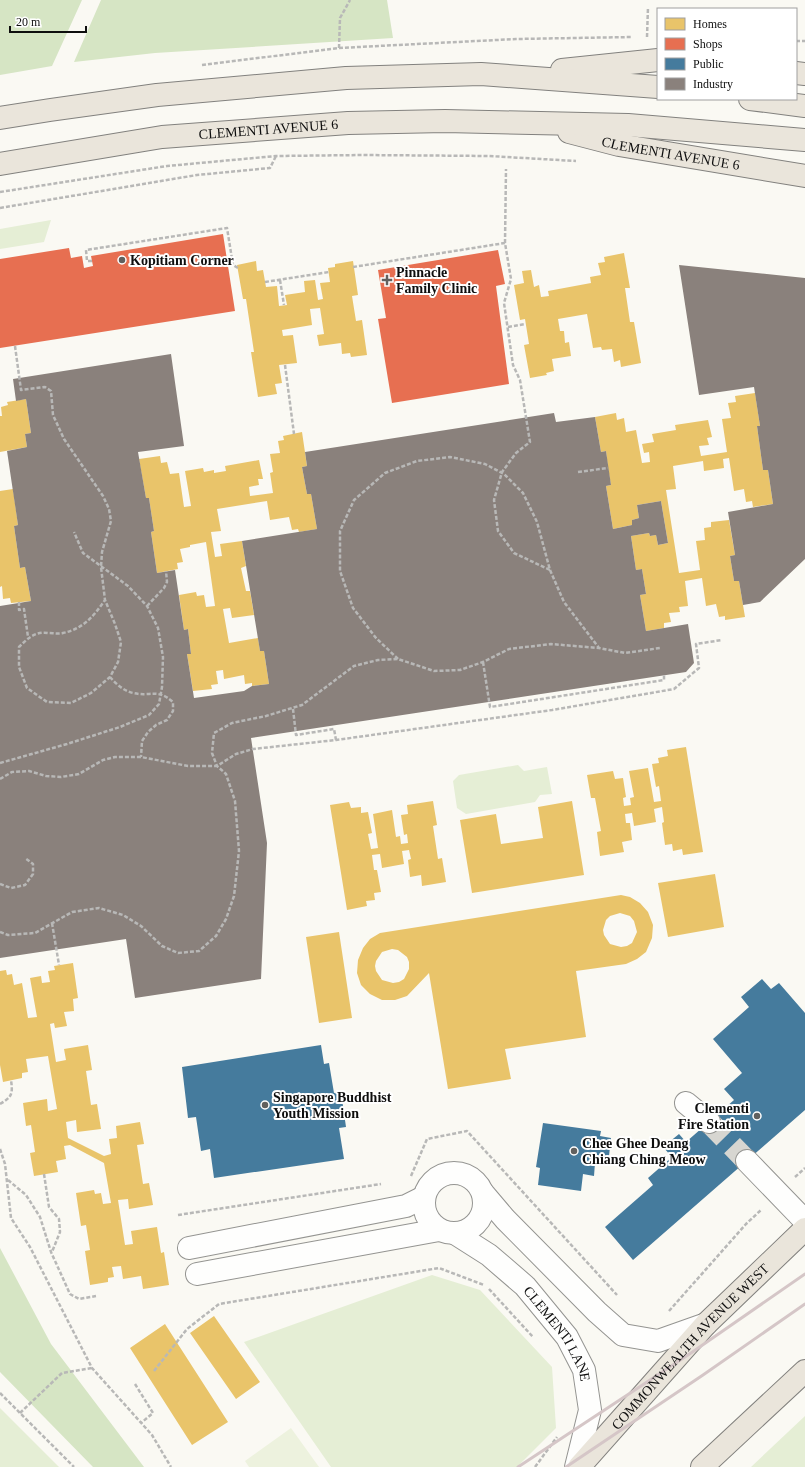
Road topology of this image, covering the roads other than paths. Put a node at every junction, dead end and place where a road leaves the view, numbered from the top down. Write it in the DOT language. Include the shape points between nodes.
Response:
graph roads {
  1 [pos="657,60"];
  2 [pos="505,75"];
  3 [pos="657,88"];
  4 [pos="758,100"];
  5 [pos="805,106"];
  6 [pos="0,118"];
  7 [pos="539,123"];
  8 [pos="805,140"];
  9 [pos="0,164"];
  10 [pos="805,176"];
  11 [pos="686,1103"];
  12 [pos="709,1122"];
  13 [pos="747,1161"];
  14 [pos="483,1193"];
  15 [pos="424,1197"];
  16 [pos="805,1221"];
  17 [pos="805,1229"];
  18 [pos="447,1232"];
  19 [pos="189,1248"];
  20 [pos="196,1274"];
  21 [pos="706,1324"];
  22 [pos="805,1371"];
  23 [pos="576,1467"];
  24 [pos="579,1467"];
  25 [pos="702,1467"];
  1 -- 2 [label="main road"];
  2 -- 3 [label="main road"];
  2 -- 6 [label="main road" via="346,78 249,86 157,95"];
  4 -- 5 [label="main road"];
  7 -- 8 [label="main road, CLEMENTI AVENUE 6" via="628,125"];
  7 -- 9 [label="main road, CLEMENTI AVENUE 6" via="437,121 252,129 162,137"];
  7 -- 10 [label="main road, CLEMENTI AVENUE 6" via="619,145"];
  11 -- 12 [label="street"];
  13 -- 16 [label="street"];
  14 -- 15 [label="street" via="470,1177 450,1173 433,1180"];
  14 -- 18 [label="street" via="483,1212 473,1227 465,1232"];
  14 -- 21 [label="street" via="505,1219 623,1335 658,1341"];
  15 -- 18 [label="street, CLEMENTI LANE" via="423,1206 431,1224"];
  15 -- 19 [label="street" via="406,1206"];
  17 -- 21 [label="main road, COMMONWEALTH AVENUE WEST"];
  18 -- 20 [label="street"];
  18 -- 23 [label="street, CLEMENTI LANE" via="489,1255 525,1286 567,1337 584,1370 590,1410"];
  21 -- 24 [label="main road, COMMONWEALTH AVENUE WEST"];
  22 -- 25 [label="main road"];
}
